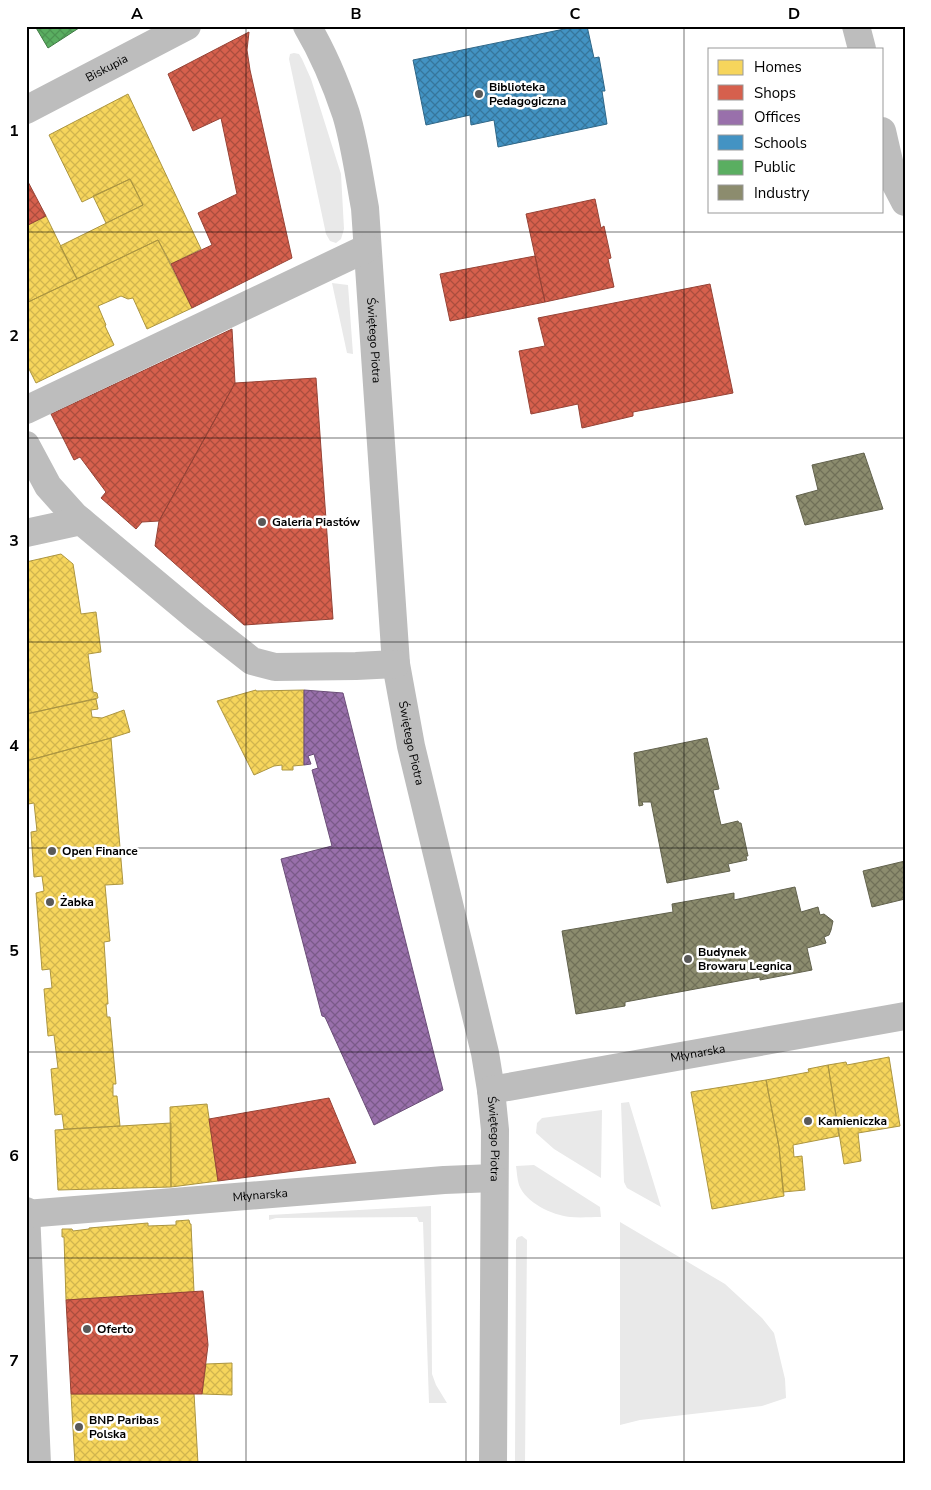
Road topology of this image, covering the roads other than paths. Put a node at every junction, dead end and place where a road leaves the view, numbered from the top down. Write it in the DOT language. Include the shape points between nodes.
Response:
graph roads {
  1 [pos="187,26"];
  2 [pos="307,26"];
  3 [pos="856,26"];
  4 [pos="862,48"];
  5 [pos="26,110"];
  6 [pos="884,139"];
  7 [pos="905,202"];
  8 [pos="367,248"];
  9 [pos="26,410"];
  10 [pos="26,446"];
  11 [pos="81,521"];
  12 [pos="26,533"];
  13 [pos="396,664"];
  14 [pos="905,1016"];
  15 [pos="491,1090"];
  16 [pos="494,1178"];
  17 [pos="26,1213"];
  18 [pos="37,1464"];
  19 [pos="493,1464"];
  1 -- 5 [label="street, Biskupia"];
  2 -- 8 [label="street, Świętego Piotra" via="346,114 365,208"];
  3 -- 4 [label="street"];
  6 -- 7 [label="street" via="894,179"];
  8 -- 9 [label="street"];
  8 -- 13 [label="street, Świętego Piotra"];
  10 -- 11 [label="street" via="48,486"];
  11 -- 12 [label="street"];
  11 -- 13 [label="street" via="245,656 262,665"];
  13 -- 15 [label="street, Świętego Piotra" via="411,746 475,1010"];
  14 -- 15 [label="street, Młynarska"];
  15 -- 16 [label="street, Świętego Piotra" via="495,1130"];
  16 -- 17 [label="street, Młynarska"];
  16 -- 19 [label="street, Świętego Piotra"];
  17 -- 18 [label="street"];
}
